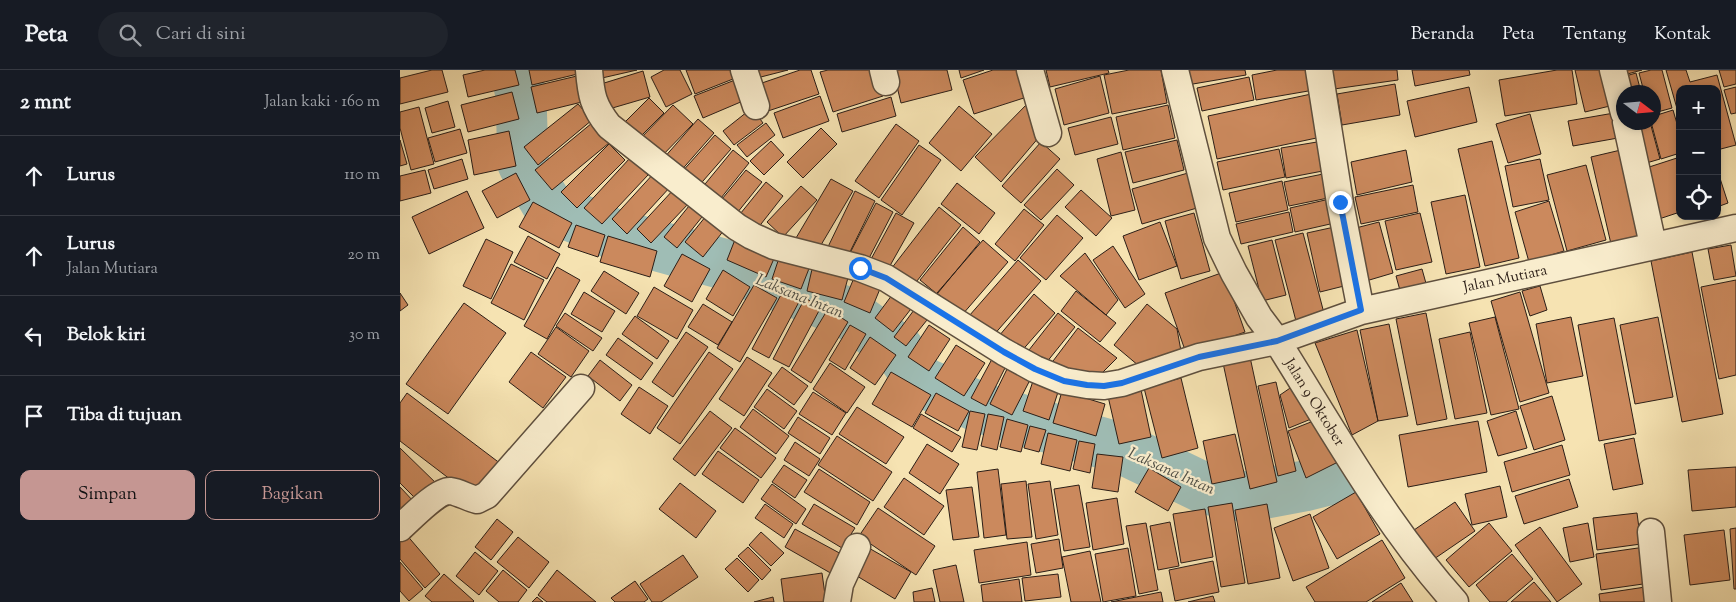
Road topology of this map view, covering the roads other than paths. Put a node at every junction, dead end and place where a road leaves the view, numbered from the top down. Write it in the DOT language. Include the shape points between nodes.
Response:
graph roads {
  1 [pos="589,70"];
  2 [pos="744,70"];
  3 [pos="1030,70"];
  4 [pos="1175,70"];
  5 [pos="1319,70"];
  6 [pos="1613,70"];
  7 [pos="1617,85"];
  8 [pos="756,106"];
  9 [pos="1628,130"];
  10 [pos="1048,133"];
  11 [pos="1736,228"];
  12 [pos="1653,245"];
  13 [pos="1361,310"];
  14 [pos="1277,341"];
  15 [pos="581,388"];
  16 [pos="400,528"];
  17 [pos="1651,532"];
  18 [pos="857,547"];
  19 [pos="838,602"];
  20 [pos="1455,602"];
  21 [pos="1658,602"];
  1 -- 14 [label="street, Jalan Mutiara" via="592,100 609,126 737,227 774,246 886,278 1004,352 1064,381 1104,386 1122,383 1199,357"];
  2 -- 8 [label="street"];
  3 -- 10 [label="street"];
  4 -- 14 [label="street, Jalan 9 Oktober" via="1217,238 1259,317"];
  5 -- 13 [label="street"];
  6 -- 7 [label="street"];
  9 -- 12 [label="street"];
  11 -- 12 [label="street, Jalan Mutiara"];
  12 -- 13 [label="street, Jalan Mutiara"];
  13 -- 14 [label="street, Jalan Mutiara"];
  14 -- 20 [label="street, Jalan 9 Oktober" via="1377,500"];
  15 -- 16 [label="street" via="487,495 476,500 451,491 438,495"];
  17 -- 21 [label="street"];
  18 -- 19 [label="street" via="840,584"];
}
